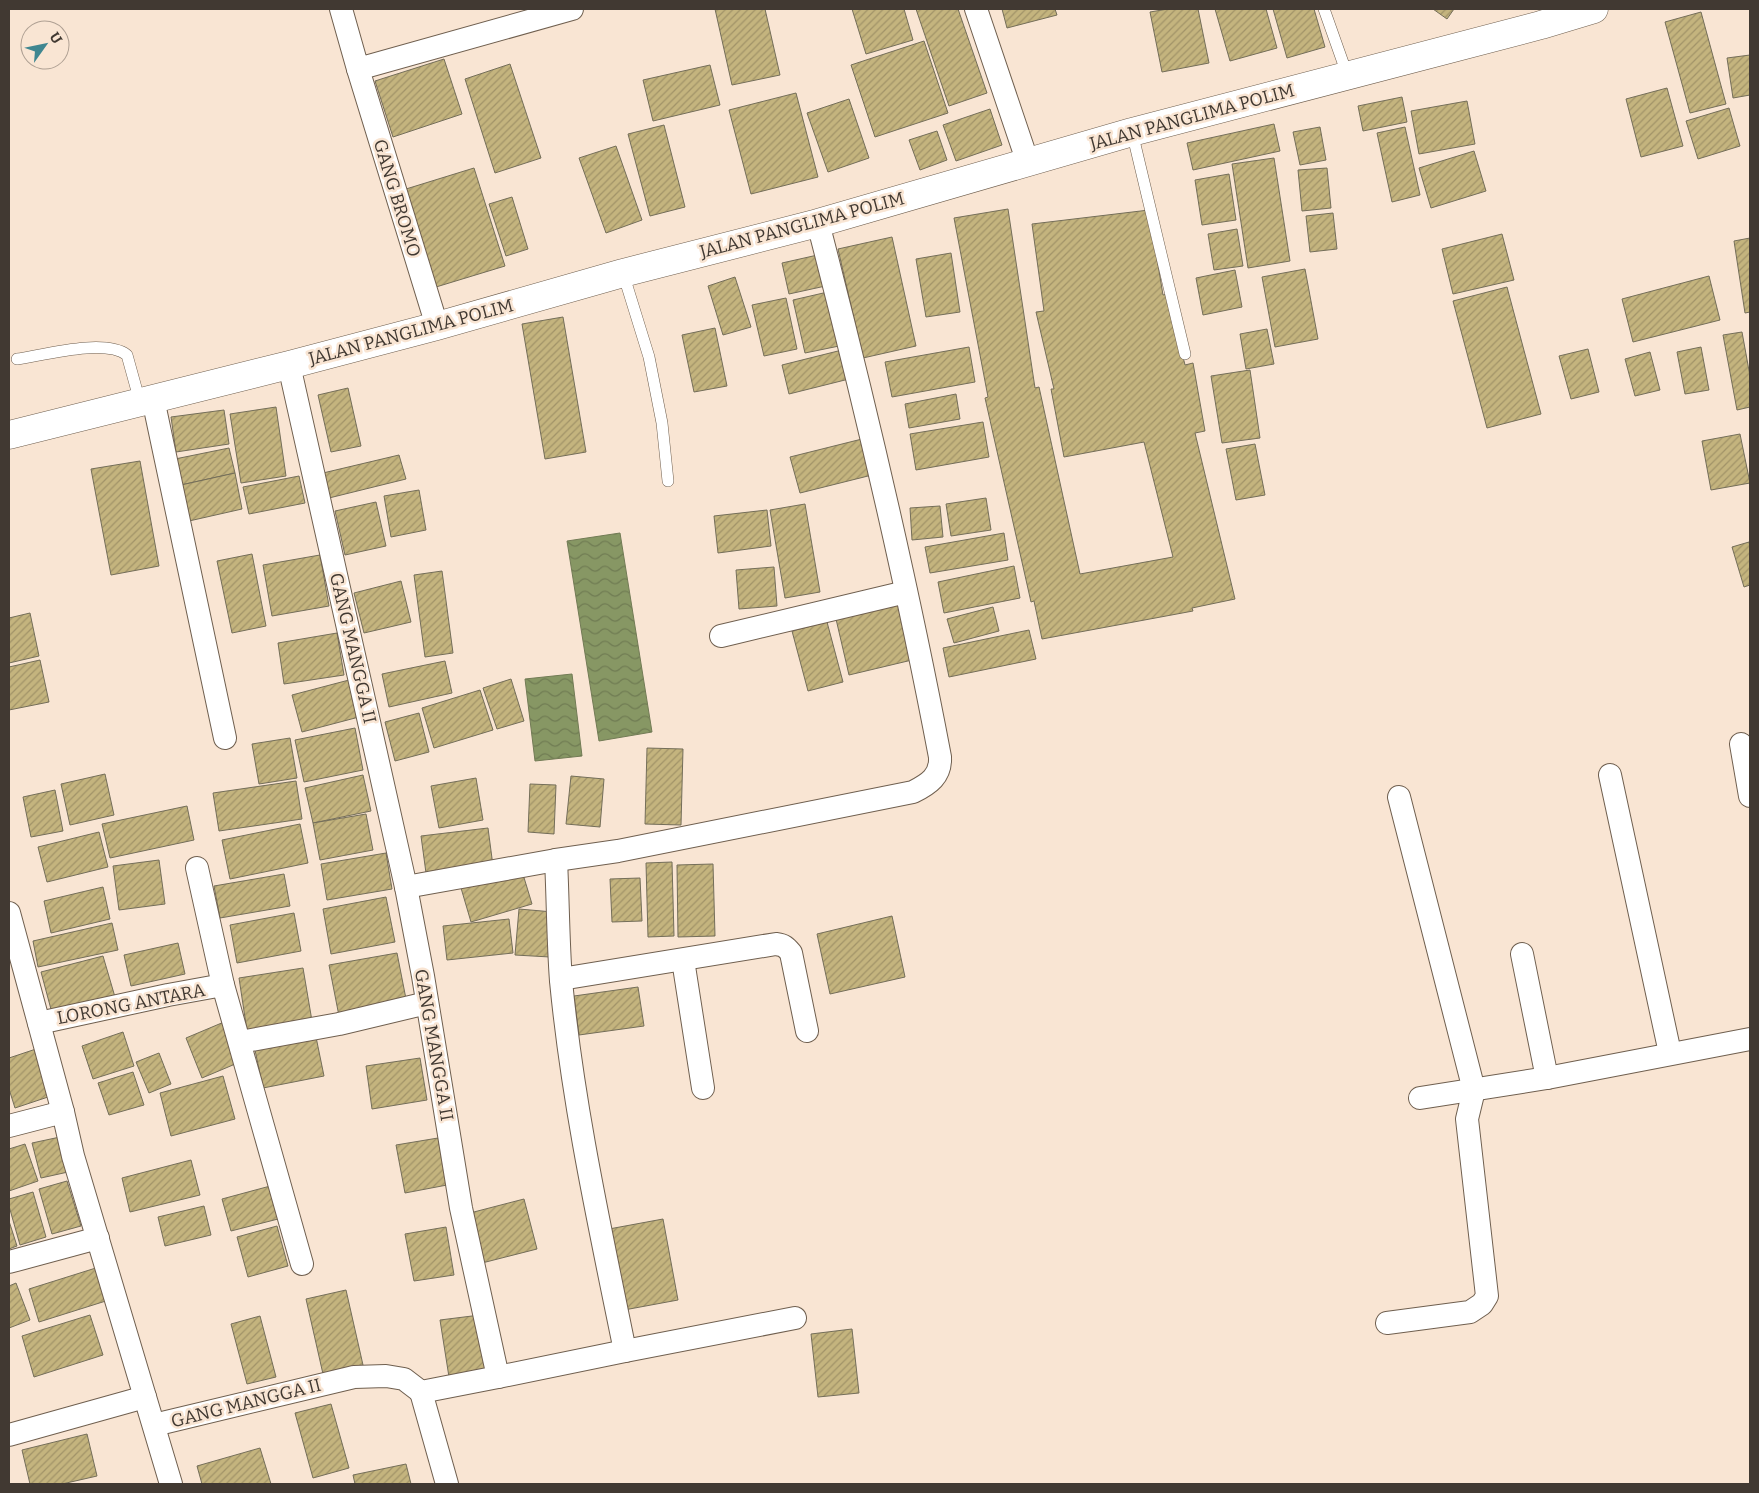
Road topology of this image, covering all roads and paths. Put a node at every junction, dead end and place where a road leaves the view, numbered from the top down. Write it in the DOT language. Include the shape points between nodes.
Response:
graph roads {
  1 [pos="341,9"];
  2 [pos="572,9"];
  3 [pos="976,9"];
  4 [pos="1324,9"];
  5 [pos="1594,9"];
  6 [pos="358,69"];
  7 [pos="1347,74"];
  8 [pos="1132,132"];
  9 [pos="1028,163"];
  10 [pos="818,223"];
  11 [pos="623,272"];
  12 [pos="437,326"];
  13 [pos="1185,354"];
  14 [pos="17,359"];
  15 [pos="289,365"];
  16 [pos="147,400"];
  17 [pos="9,435"];
  18 [pos="668,480"];
  19 [pos="906,592"];
  20 [pos="721,636"];
  21 [pos="225,738"];
  22 [pos="1740,744"];
  23 [pos="1610,775"];
  24 [pos="1750,796"];
  25 [pos="1399,797"];
  26 [pos="556,860"];
  27 [pos="196,868"];
  28 [pos="406,887"];
  29 [pos="9,914"];
  30 [pos="1522,954"];
  31 [pos="683,960"];
  32 [pos="17,978"];
  33 [pos="561,980"];
  34 [pos="223,985"];
  35 [pos="427,1003"];
  36 [pos="39,1023"];
  37 [pos="807,1031"];
  38 [pos="1750,1039"];
  39 [pos="240,1042"];
  40 [pos="1670,1053"];
  41 [pos="1547,1078"];
  42 [pos="703,1088"];
  43 [pos="1474,1090"];
  44 [pos="1420,1098"];
  45 [pos="63,1112"];
  46 [pos="9,1126"];
  47 [pos="98,1238"];
  48 [pos="9,1262"];
  49 [pos="302,1264"];
  50 [pos="795,1318"];
  51 [pos="1387,1323"];
  52 [pos="625,1351"];
  53 [pos="498,1377"];
  54 [pos="421,1392"];
  55 [pos="145,1397"];
  56 [pos="154,1425"];
  57 [pos="9,1435"];
  58 [pos="171,1484"];
  59 [pos="447,1484"];
  1 -- 6 [label="street, GANG BROMO"];
  2 -- 6 [label="street"];
  3 -- 9 [label="street"];
  4 -- 7 [label="lane"];
  5 -- 7 [label="main road, JALAN PANGLIMA POLIM"];
  6 -- 12 [label="street, GANG BROMO"];
  7 -- 8 [label="main road, JALAN PANGLIMA POLIM"];
  8 -- 9 [label="main road, JALAN PANGLIMA POLIM"];
  8 -- 13 [label="lane"];
  9 -- 10 [label="main road, JALAN PANGLIMA POLIM"];
  10 -- 11 [label="main road, JALAN PANGLIMA POLIM"];
  10 -- 19 [label="street" via="863,400"];
  11 -- 12 [label="main road, JALAN PANGLIMA POLIM"];
  11 -- 18 [label="lane" via="649,357 662,423"];
  12 -- 15 [label="main road, JALAN PANGLIMA POLIM"];
  14 -- 16 [label="lane" via="97,347 121,351 126,355"];
  15 -- 16 [label="main road, JALAN PANGLIMA POLIM"];
  15 -- 28 [label="street, GANG MANGGA II"];
  16 -- 17 [label="main road, JALAN PANGLIMA POLIM"];
  16 -- 21 [label="street"];
  19 -- 20 [label="street"];
  19 -- 26 [label="street" via="940,757 937,774 930,782 913,792 618,852"];
  22 -- 24 [label="street"];
  23 -- 40 [label="street"];
  25 -- 43 [label="street"];
  26 -- 28 [label="street"];
  26 -- 33 [label="street"];
  27 -- 34 [label="street"];
  28 -- 35 [label="street, GANG MANGGA II"];
  29 -- 32 [label="street"];
  30 -- 41 [label="street"];
  31 -- 33 [label="street"];
  31 -- 37 [label="street" via="776,944 786,946 791,953"];
  31 -- 42 [label="street"];
  32 -- 36 [label="street"];
  33 -- 52 [label="street" via="586,1162"];
  34 -- 36 [label="street, LORONG ANTARA"];
  34 -- 39 [label="street, LORONG ANTARA"];
  35 -- 39 [label="street" via="339,1024"];
  35 -- 53 [label="street, GANG MANGGA II" via="461,1208"];
  36 -- 45 [label="street"];
  38 -- 40 [label="street"];
  39 -- 49 [label="street, LORONG ANTARA"];
  40 -- 41 [label="street"];
  41 -- 43 [label="street"];
  43 -- 44 [label="street"];
  43 -- 51 [label="street" via="1467,1119 1487,1296 1470,1312"];
  45 -- 46 [label="street"];
  45 -- 47 [label="street"];
  47 -- 48 [label="street"];
  47 -- 55 [label="street"];
  50 -- 52 [label="street"];
  52 -- 53 [label="street"];
  53 -- 54 [label="street"];
  54 -- 56 [label="street, GANG MANGGA II" via="404,1380 386,1376 354,1377"];
  54 -- 59 [label="street"];
  55 -- 56 [label="street"];
  55 -- 57 [label="street"];
  56 -- 58 [label="street"];
}
